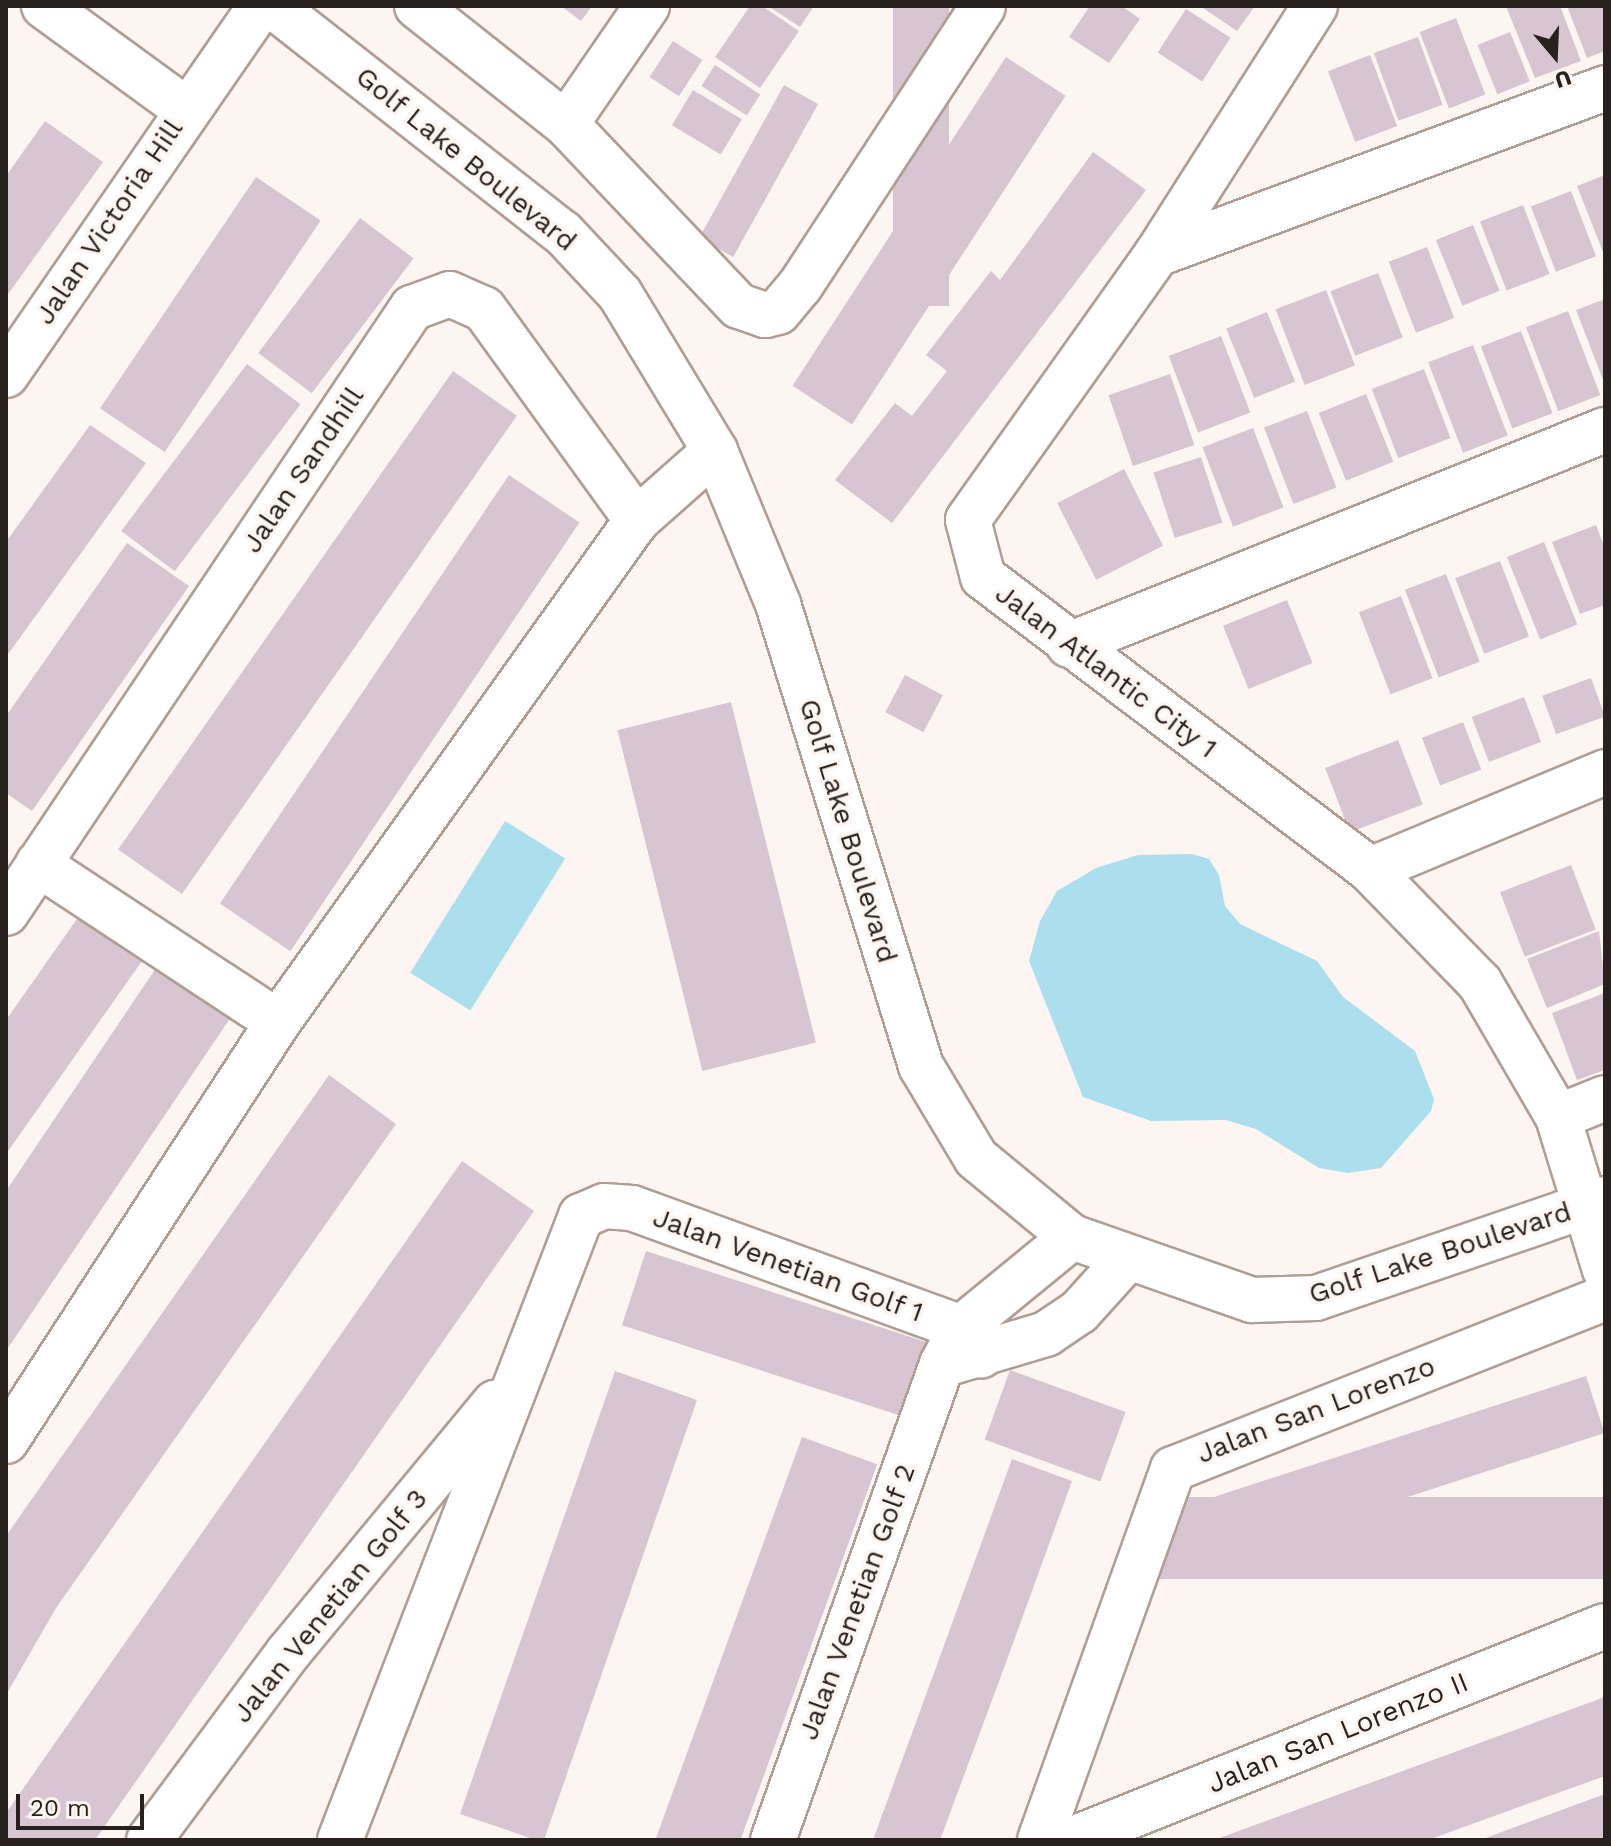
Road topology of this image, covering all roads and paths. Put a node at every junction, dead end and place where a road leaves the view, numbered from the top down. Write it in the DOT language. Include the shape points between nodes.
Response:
graph roads {
  1 [pos="44,6"];
  2 [pos="261,6"];
  3 [pos="273,6"];
  4 [pos="417,6"];
  5 [pos="647,6"];
  6 [pos="983,6"];
  7 [pos="1315,6"];
  8 [pos="1605,88"];
  9 [pos="185,109"];
  10 [pos="566,124"];
  11 [pos="1157,254"];
  12 [pos="6,375"];
  13 [pos="1605,430"];
  14 [pos="715,451"];
  15 [pos="637,520"];
  16 [pos="1069,645"];
  17 [pos="1605,772"];
  18 [pos="38,864"];
  19 [pos="1370,870"];
  20 [pos="6,913"];
  21 [pos="278,1022"];
  22 [pos="1605,1098"];
  23 [pos="1558,1117"];
  24 [pos="1594,1203"];
  25 [pos="581,1216"];
  26 [pos="1072,1237"];
  27 [pos="1126,1260"];
  28 [pos="1605,1270"];
  29 [pos="1605,1298"];
  30 [pos="961,1350"];
  31 [pos="517,1376"];
  32 [pos="6,1441"];
  33 [pos="1605,1626"];
  34 [pos="349,1837"];
  35 [pos="149,1840"];
  36 [pos="773,1840"];
  37 [pos="1040,1840"];
  38 [pos="1071,1840"];
  1 -- 9 [label="street, Jalan Victoria Hill"];
  2 -- 9 [label="street, Jalan Victoria Hill"];
  3 -- 14 [label="street, Golf Lake Boulevard" via="563,233 620,294"];
  4 -- 10 [label="street"];
  5 -- 10 [label="street"];
  6 -- 10 [label="street" via="778,312 751,314 739,306"];
  7 -- 11 [label="street, Jalan Atlantic City 1"];
  8 -- 11 [label="street"];
  9 -- 12 [label="street, Jalan Victoria Hill"];
  11 -- 16 [label="street, Jalan Atlantic City 1" via="968,520 983,577"];
  13 -- 16 [label="street"];
  14 -- 15 [label="street"];
  14 -- 26 [label="street, Golf Lake Boulevard" via="778,604 921,1066 976,1158"];
  15 -- 18 [label="street, Jalan Sandhill" via="484,309 450,294 412,308"];
  15 -- 21 [label="street"];
  16 -- 19 [label="street, Jalan Atlantic City 1"];
  17 -- 19 [label="street"];
  18 -- 20 [label="street, Jalan Sandhill"];
  18 -- 21 [label="street"];
  19 -- 23 [label="street, Jalan Atlantic City 1" via="1480,983"];
  21 -- 32 [label="street"];
  22 -- 23 [label="street"];
  23 -- 24 [label="street, Jalan Atlantic City 1"];
  24 -- 27 [label="street, Golf Lake Boulevard" via="1316,1298 1252,1300"];
  24 -- 28 [label="street, Jalan Atlantic City 1"];
  25 -- 30 [label="street, Jalan Venetian Golf 1" via="604,1206 632,1208"];
  25 -- 31 [label="street, Jalan Venetian Golf 3"];
  26 -- 27 [label="street, Golf Lake Boulevard"];
  26 -- 30 [label="street"];
  27 -- 30 [label="street" via="1079,1312 1046,1334"];
  29 -- 37 [label="street, Jalan San Lorenzo" via="1173,1469"];
  30 -- 36 [label="street, Jalan Venetian Golf 2"];
  31 -- 34 [label="street, Jalan Venetian Golf 3"];
  31 -- 35 [label="street, Jalan Venetian Golf 3" via="288,1653"];
  33 -- 38 [label="street, Jalan San Lorenzo II"];
}
